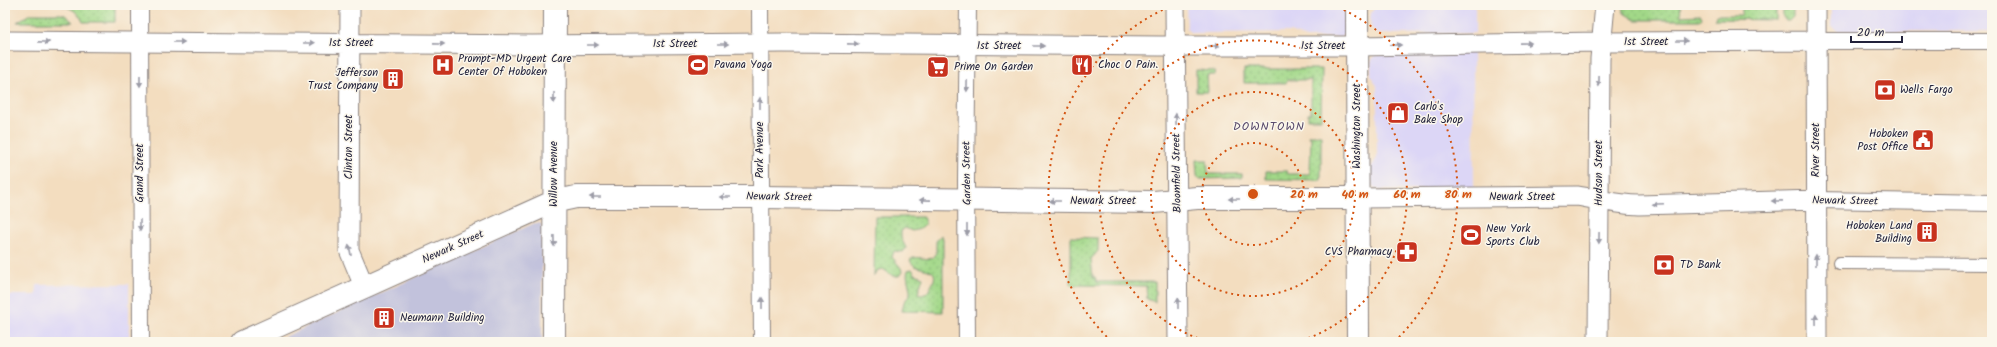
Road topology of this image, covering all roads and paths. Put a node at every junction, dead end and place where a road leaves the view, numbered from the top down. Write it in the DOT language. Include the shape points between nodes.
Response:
graph roads {
  1 [pos="140,5"];
  2 [pos="350,5"];
  3 [pos="555,5"];
  4 [pos="760,5"];
  5 [pos="968,5"];
  6 [pos="1175,5"];
  7 [pos="1357,5"];
  8 [pos="1604,5"];
  9 [pos="1816,5"];
  10 [pos="5,41"];
  11 [pos="1816,41"];
  12 [pos="1992,41"];
  13 [pos="140,42"];
  14 [pos="1601,42"];
  15 [pos="350,43"];
  16 [pos="760,44"];
  17 [pos="554,45"];
  18 [pos="968,45"];
  19 [pos="1175,46"];
  20 [pos="1357,46"];
  21 [pos="761,197"];
  22 [pos="1357,198"];
  23 [pos="1598,199"];
  24 [pos="967,200"];
  25 [pos="1178,200"];
  26 [pos="1816,200"];
  27 [pos="553,202"];
  28 [pos="1992,203"];
  29 [pos="1839,262"];
  30 [pos="1992,264"];
  31 [pos="364,286"];
  32 [pos="141,342"];
  33 [pos="242,342"];
  34 [pos="554,342"];
  35 [pos="762,342"];
  36 [pos="967,342"];
  37 [pos="1178,342"];
  38 [pos="1358,342"];
  39 [pos="1598,342"];
  40 [pos="1817,342"];
  1 -- 13 [label="street, Grand Street"];
  2 -- 15 [label="street, Clinton Street"];
  3 -- 17 [label="main road, Willow Avenue"];
  4 -- 16 [label="street, Park Avenue"];
  5 -- 18 [label="street, Garden Street"];
  6 -- 19 [label="street, Bloomfield Street"];
  7 -- 20 [label="main road, Washington Street"];
  8 -- 14 [label="street, Hudson Street"];
  9 -- 11 [label="street, River Street"];
  10 -- 13 [label="street, 1st Street, one-way"];
  11 -- 12 [label="street, 1st Street"];
  14 -- 11 [label="street, 1st Street, one-way"];
  11 -- 26 [label="street, River Street"];
  13 -- 15 [label="street, 1st Street, one-way"];
  13 -- 32 [label="street, Grand Street, one-way"];
  20 -- 14 [label="street, 1st Street, one-way"];
  14 -- 23 [label="street, Hudson Street, one-way"];
  15 -- 17 [label="street, 1st Street, one-way"];
  31 -- 15 [label="street, Clinton Street, one-way" via="349,250"];
  17 -- 16 [label="street, 1st Street, one-way"];
  16 -- 18 [label="street, 1st Street, one-way"];
  21 -- 16 [label="street, Park Avenue, one-way"];
  17 -- 27 [label="main road, Willow Avenue, one-way"];
  18 -- 19 [label="street, 1st Street, one-way"];
  18 -- 24 [label="street, Garden Street, one-way"];
  19 -- 20 [label="street, 1st Street, one-way"];
  25 -- 19 [label="street, Bloomfield Street, one-way"];
  20 -- 22 [label="main road, Washington Street"];
  24 -- 21 [label="main road, Newark Street, one-way"];
  21 -- 27 [label="main road, Newark Street, one-way" via="576,197"];
  35 -- 21 [label="street, Park Avenue, one-way"];
  22 -- 23 [label="street, Newark Street" via="1577,196"];
  22 -- 25 [label="main road, Newark Street, one-way"];
  22 -- 38 [label="main road, Washington Street"];
  26 -- 23 [label="street, Newark Street, one-way" via="1632,205"];
  23 -- 39 [label="street, Hudson Street, one-way"];
  25 -- 24 [label="main road, Newark Street, one-way"];
  24 -- 36 [label="street, Garden Street, one-way"];
  37 -- 25 [label="street, Bloomfield Street, one-way"];
  26 -- 28 [label="street, Newark Street"];
  40 -- 26 [label="street, River Street, one-way"];
  27 -- 31 [label="main road, Newark Street"];
  27 -- 34 [label="main road, Willow Avenue, one-way"];
  29 -- 30 [label="street"];
  31 -- 33 [label="main road, Newark Street"];
}
